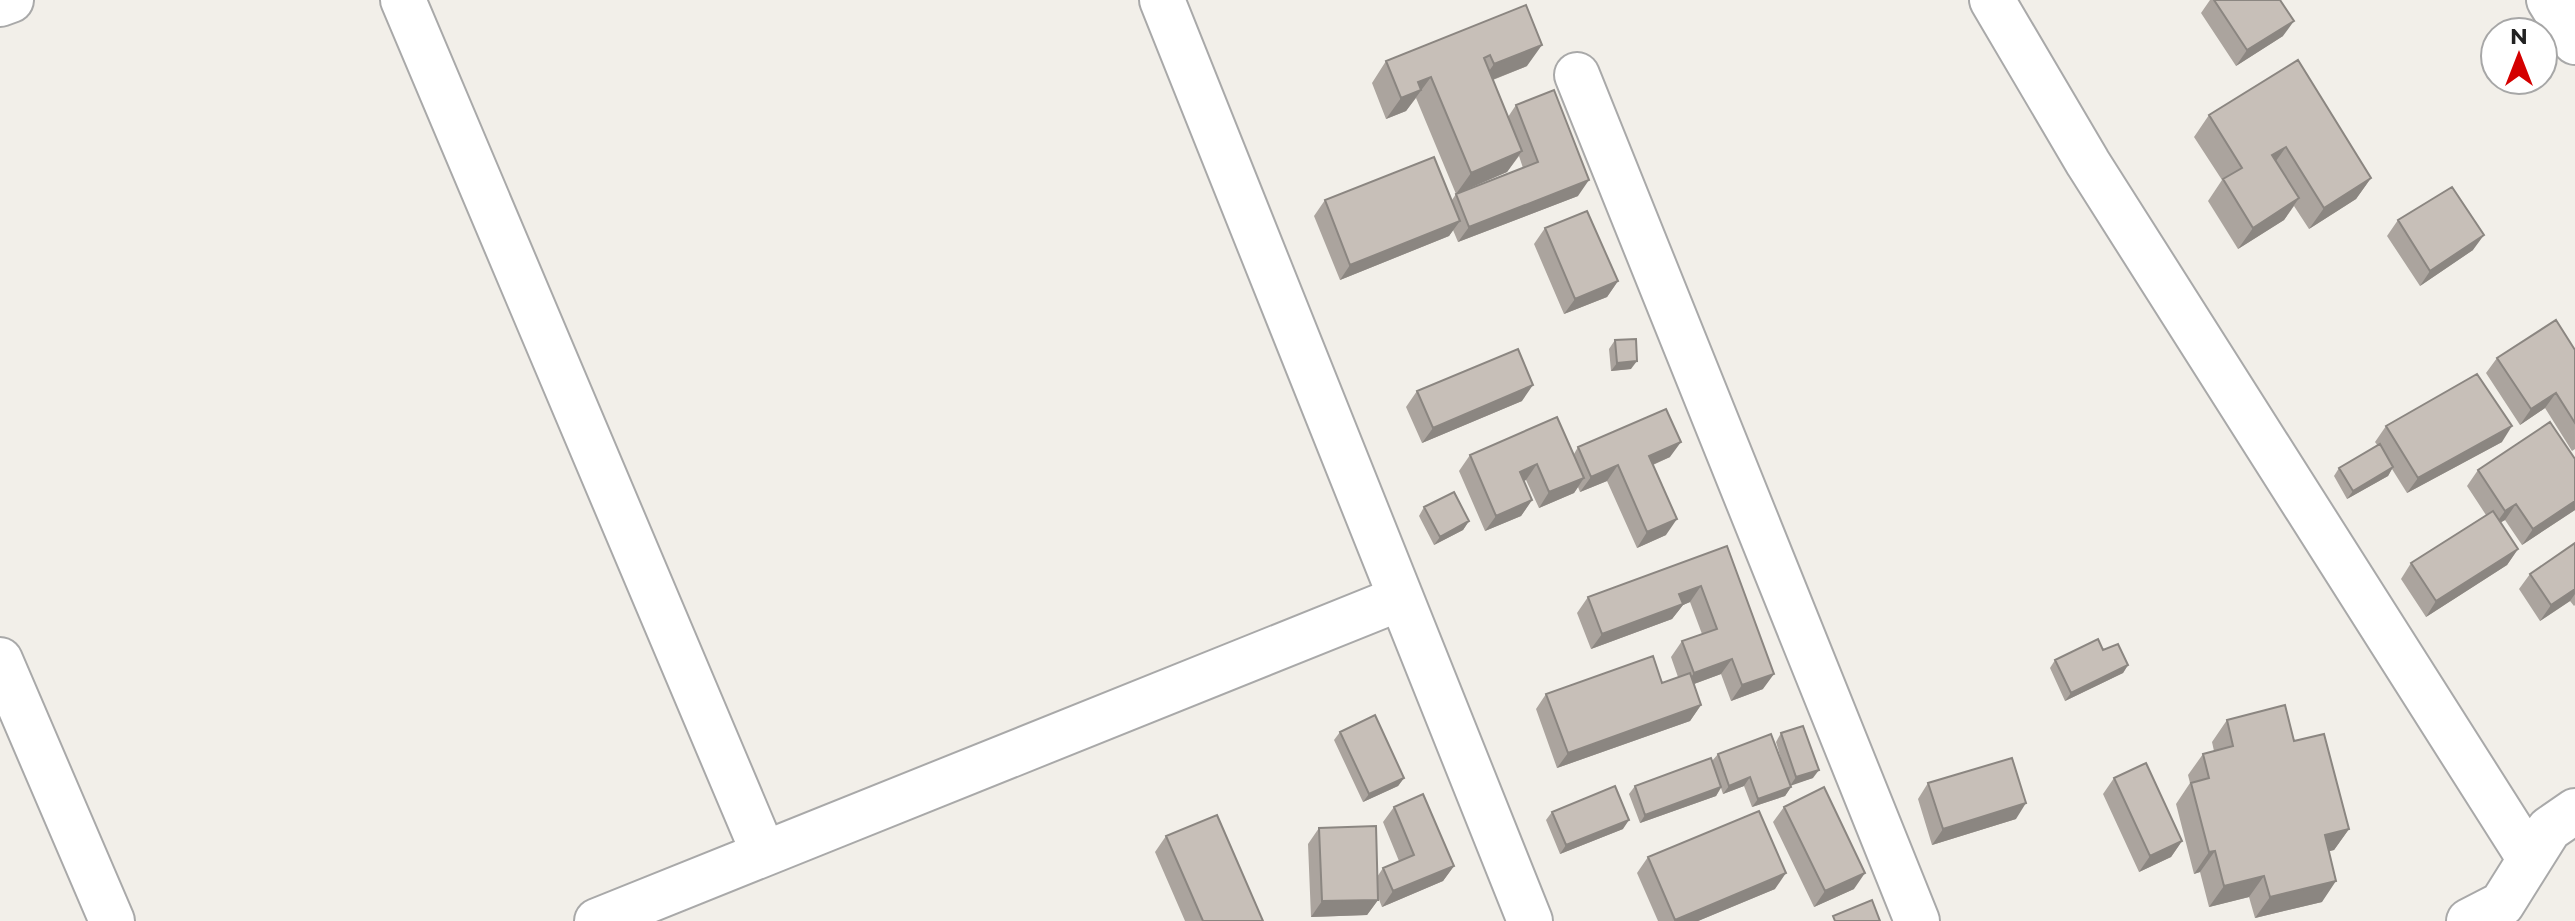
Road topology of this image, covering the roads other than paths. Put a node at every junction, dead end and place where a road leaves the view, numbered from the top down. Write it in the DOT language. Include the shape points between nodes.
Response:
graph roads {
  1 [pos="11,0"];
  2 [pos="403,0"];
  3 [pos="1162,0"];
  4 [pos="1992,0"];
  5 [pos="2549,0"];
  6 [pos="0,4"];
  7 [pos="2575,42"];
  8 [pos="1577,75"];
  9 [pos="1401,598"];
  10 [pos="0,660"];
  11 [pos="2575,811"];
  12 [pos="764,854"];
  13 [pos="2529,858"];
  14 [pos="112,921"];
  15 [pos="597,921"];
  16 [pos="1530,921"];
  17 [pos="1917,921"];
  18 [pos="2469,921"];
  1 -- 6 [label="street"];
  2 -- 12 [label="street"];
  3 -- 9 [label="street"];
  4 -- 13 [label="street" via="2088,163"];
  5 -- 7 [label="street"];
  8 -- 17 [label="street"];
  9 -- 12 [label="street"];
  9 -- 16 [label="street"];
  10 -- 14 [label="street"];
  11 -- 13 [label="street" via="2549,829"];
  12 -- 15 [label="street"];
  13 -- 18 [label="street" via="2502,904"];
}
